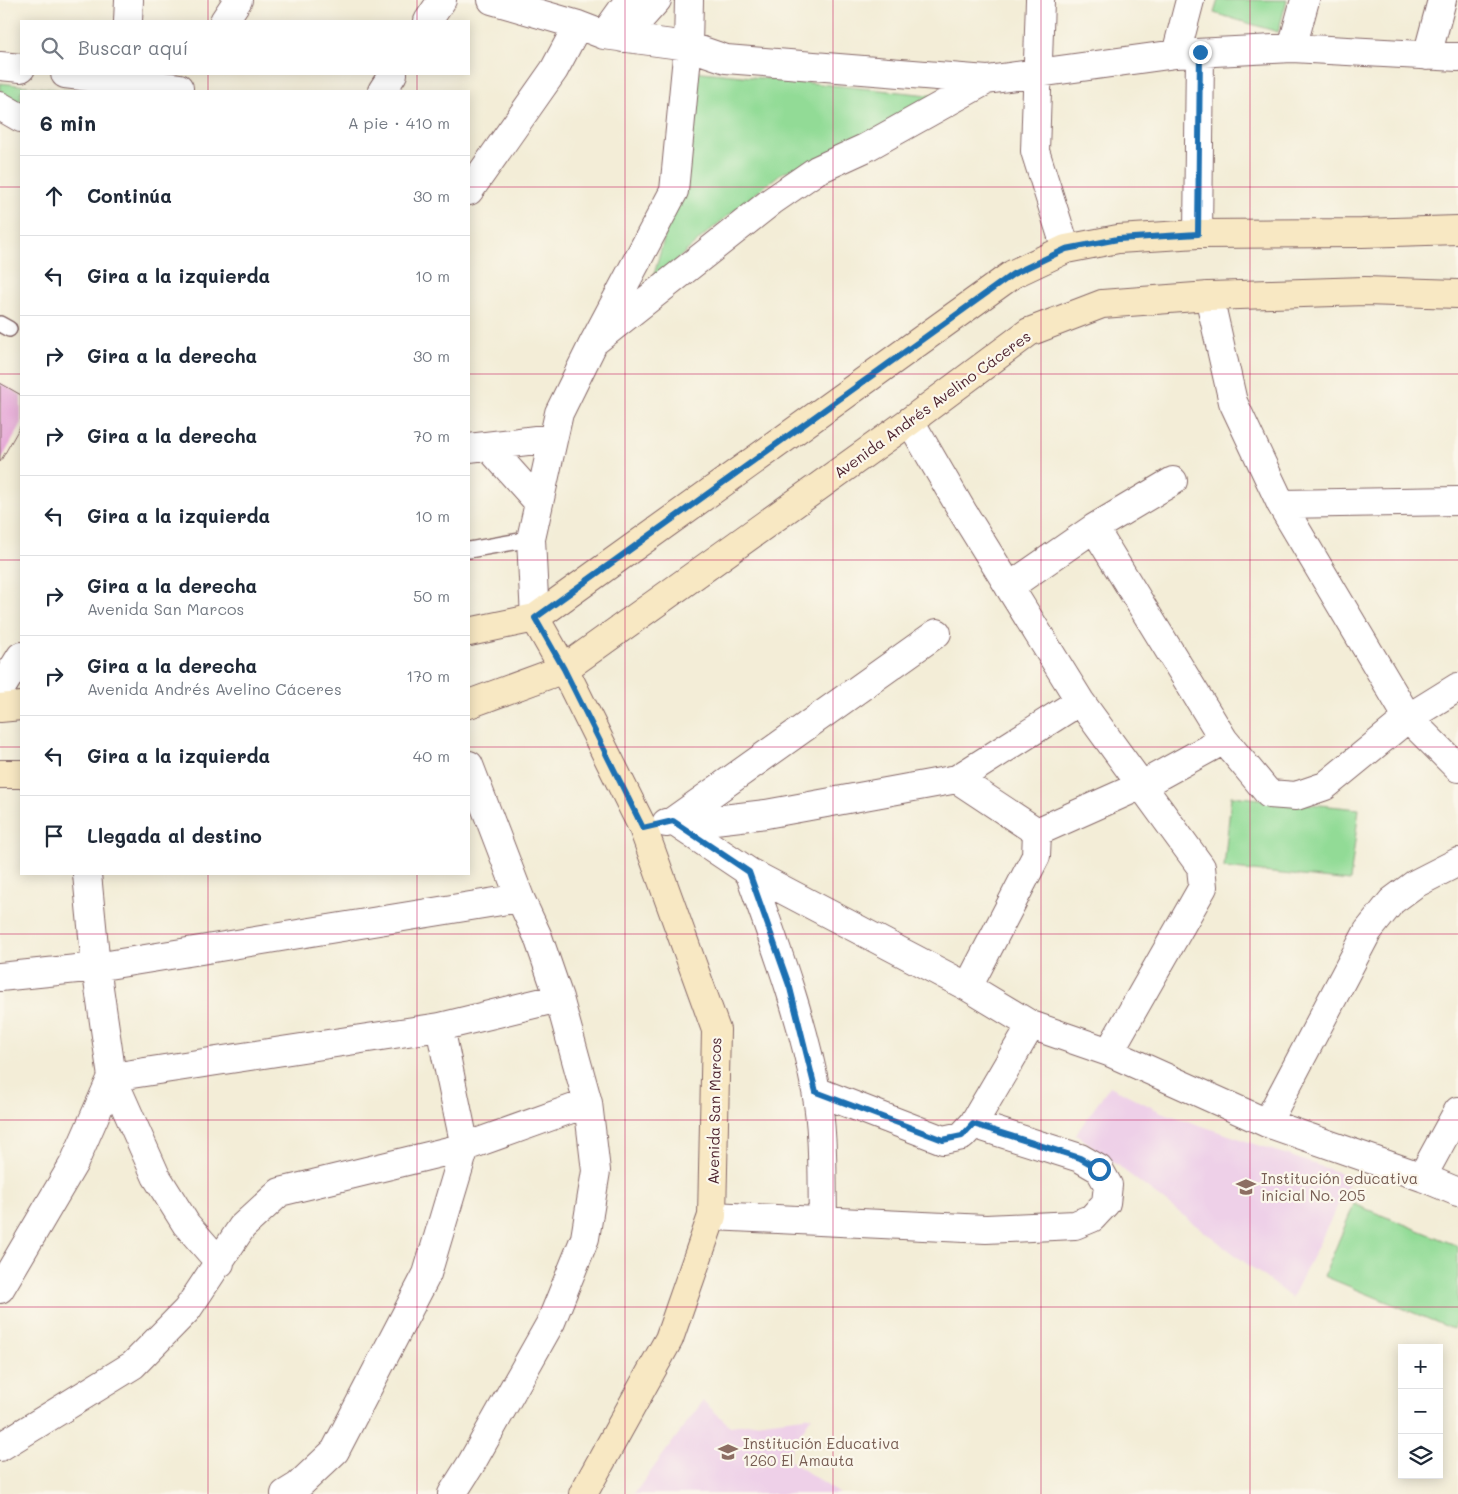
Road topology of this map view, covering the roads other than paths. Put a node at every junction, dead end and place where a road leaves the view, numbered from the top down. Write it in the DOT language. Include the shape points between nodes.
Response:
graph roads {
  1 [pos="128,0"];
  2 [pos="238,0"];
  3 [pos="442,0"];
  4 [pos="492,0"];
  5 [pos="629,0"];
  6 [pos="657,0"];
  7 [pos="689,0"];
  8 [pos="1040,0"];
  9 [pos="1190,0"];
  10 [pos="1305,0"];
  11 [pos="1442,0"];
  12 [pos="128,20"];
  13 [pos="225,20"];
  14 [pos="429,20"];
  15 [pos="578,25"];
  16 [pos="614,37"];
  17 [pos="688,46"];
  18 [pos="1292,48"];
  19 [pos="1188,53"];
  20 [pos="1427,56"];
  21 [pos="1458,57"];
  22 [pos="0,66"];
  23 [pos="20,68"];
  24 [pos="1037,73"];
  25 [pos="80,75"];
  26 [pos="392,75"];
  27 [pos="126,78"];
  28 [pos="987,80"];
  29 [pos="182,84"];
  30 [pos="383,90"];
  31 [pos="0,106"];
  32 [pos="20,117"];
  33 [pos="470,190"];
  34 [pos="1458,230"];
  35 [pos="1198,234"];
  36 [pos="1066,249"];
  37 [pos="1458,294"];
  38 [pos="1209,296"];
  39 [pos="594,342"];
  40 [pos="910,421"];
  41 [pos="552,438"];
  42 [pos="478,447"];
  43 [pos="1173,481"];
  44 [pos="1458,501"];
  45 [pos="539,502"];
  46 [pos="1281,504"];
  47 [pos="1094,528"];
  48 [pos="531,539"];
  49 [pos="470,550"];
  50 [pos="1009,587"];
  51 [pos="535,618"];
  52 [pos="470,632"];
  53 [pos="937,633"];
  54 [pos="20,658"];
  55 [pos="564,669"];
  56 [pos="1458,687"];
  57 [pos="0,690"];
  58 [pos="1080,701"];
  59 [pos="470,704"];
  60 [pos="20,706"];
  61 [pos="0,708"];
  62 [pos="1408,718"];
  63 [pos="1224,740"];
  64 [pos="470,768"];
  65 [pos="1458,768"];
  66 [pos="0,774"];
  67 [pos="20,774"];
  68 [pos="957,779"];
  69 [pos="1142,786"];
  70 [pos="673,821"];
  71 [pos="643,828"];
  72 [pos="1037,832"];
  73 [pos="1458,862"];
  74 [pos="749,872"];
  75 [pos="87,875"];
  76 [pos="520,898"];
  77 [pos="96,967"];
  78 [pos="0,977"];
  79 [pos="968,987"];
  80 [pos="559,998"];
  81 [pos="1031,1026"];
  82 [pos="440,1027"];
  83 [pos="1109,1052"];
  84 [pos="112,1077"];
  85 [pos="816,1092"];
  86 [pos="588,1103"];
  87 [pos="1458,1111"];
  88 [pos="1267,1123"];
  89 [pos="973,1124"];
  90 [pos="465,1148"];
  91 [pos="1422,1176"];
  92 [pos="1458,1192"];
  93 [pos="712,1216"];
  94 [pos="823,1221"];
  95 [pos="220,1263"];
  96 [pos="0,1289"];
  97 [pos="0,1447"];
  98 [pos="285,1494"];
  99 [pos="452,1494"];
  100 [pos="583,1494"];
  1 -- 12 [label="street"];
  2 -- 13 [label="street"];
  3 -- 14 [label="street"];
  4 -- 15 [label="street"];
  5 -- 16 [label="street"];
  6 -- 16 [label="street"];
  7 -- 17 [label="street"];
  8 -- 24 [label="street"];
  9 -- 19 [label="street"];
  10 -- 18 [label="street"];
  11 -- 20 [label="street"];
  15 -- 16 [label="street"];
  15 -- 33 [label="street" via="554,70"];
  16 -- 17 [label="street"];
  17 -- 28 [label="street" via="726,59"];
  17 -- 39 [label="street" via="674,191"];
  18 -- 19 [label="street"];
  18 -- 20 [label="street"];
  19 -- 24 [label="street"];
  19 -- 35 [label="street"];
  20 -- 21 [label="street"];
  22 -- 23 [label="street"];
  24 -- 28 [label="street"];
  24 -- 36 [label="street" via="1035,151"];
  25 -- 27 [label="street"];
  26 -- 30 [label="street"];
  27 -- 29 [label="street"];
  28 -- 39 [label="street" via="865,148 817,170 772,201"];
  31 -- 32 [label="street"];
  34 -- 35 [label="street"];
  35 -- 36 [label="street" via="1118,239"];
  36 -- 51 [label="street" via="1013,274"];
  37 -- 38 [label="street, Avenida Andrés Avelino Cáceres" via="1365,291"];
  38 -- 40 [label="street, Avenida Andrés Avelino Cáceres" via="1102,304 1029,332"];
  38 -- 46 [label="street" via="1233,402"];
  39 -- 41 [label="street" via="559,413"];
  40 -- 50 [label="street"];
  40 -- 55 [label="street, Avenida Andrés Avelino Cáceres"];
  41 -- 42 [label="street"];
  41 -- 45 [label="street"];
  42 -- 45 [label="street"];
  43 -- 47 [label="street"];
  44 -- 46 [label="street"];
  45 -- 48 [label="street"];
  46 -- 62 [label="street"];
  47 -- 50 [label="street"];
  47 -- 63 [label="street"];
  48 -- 49 [label="lane"];
  48 -- 51 [label="street"];
  50 -- 58 [label="street"];
  51 -- 52 [label="street"];
  51 -- 55 [label="street, Avenida San Marcos"];
  53 -- 70 [label="street"];
  54 -- 57 [label="street"];
  55 -- 59 [label="street, Avenida Andrés Avelino Cáceres"];
  55 -- 71 [label="street, Avenida San Marcos"];
  56 -- 62 [label="street"];
  58 -- 68 [label="street"];
  58 -- 69 [label="street"];
  60 -- 61 [label="street"];
  62 -- 63 [label="street" via="1326,786 1296,796 1269,794"];
  62 -- 65 [label="street"];
  63 -- 69 [label="street"];
  64 -- 76 [label="street"];
  66 -- 67 [label="street"];
  68 -- 70 [label="street" via="766,814 689,824"];
  68 -- 72 [label="street"];
  69 -- 72 [label="street"];
  69 -- 83 [label="street" via="1201,867 1203,887"];
  70 -- 71 [label="street"];
  70 -- 74 [label="street"];
  71 -- 93 [label="street, Avenida San Marcos" via="716,1030"];
  72 -- 79 [label="street" via="1036,856"];
  73 -- 88 [label="street" via="1415,884 1392,901 1368,932"];
  74 -- 79 [label="street"];
  74 -- 85 [label="street" via="790,988"];
  75 -- 77 [label="street"];
  76 -- 77 [label="street"];
  76 -- 80 [label="street" via="538,937"];
  77 -- 78 [label="street"];
  77 -- 84 [label="street"];
  79 -- 81 [label="street"];
  80 -- 82 [label="street"];
  80 -- 86 [label="street"];
  81 -- 83 [label="street"];
  81 -- 89 [label="street"];
  82 -- 84 [label="street"];
  82 -- 90 [label="street"];
  83 -- 88 [label="street"];
  84 -- 95 [label="street" via="156,1176 186,1224"];
  84 -- 96 [label="street" via="74,1163"];
  85 -- 89 [label="street" via="943,1140 962,1136"];
  85 -- 94 [label="street" via="821,1132"];
  86 -- 90 [label="street"];
  86 -- 99 [label="street" via="596,1171 585,1238 551,1322"];
  87 -- 91 [label="street"];
  88 -- 91 [label="street"];
  89 -- 94 [label="street" via="1080,1158 1099,1169 1108,1186 1106,1203 1092,1218 1075,1225 986,1229"];
  90 -- 95 [label="street" via="280,1192 242,1227"];
  90 -- 98 [label="street" via="427,1274 335,1451"];
  91 -- 92 [label="street"];
  93 -- 94 [label="street"];
  93 -- 100 [label="street, Avenida San Marcos" via="669,1339"];
  95 -- 97 [label="street" via="187,1310 132,1365"];
}
